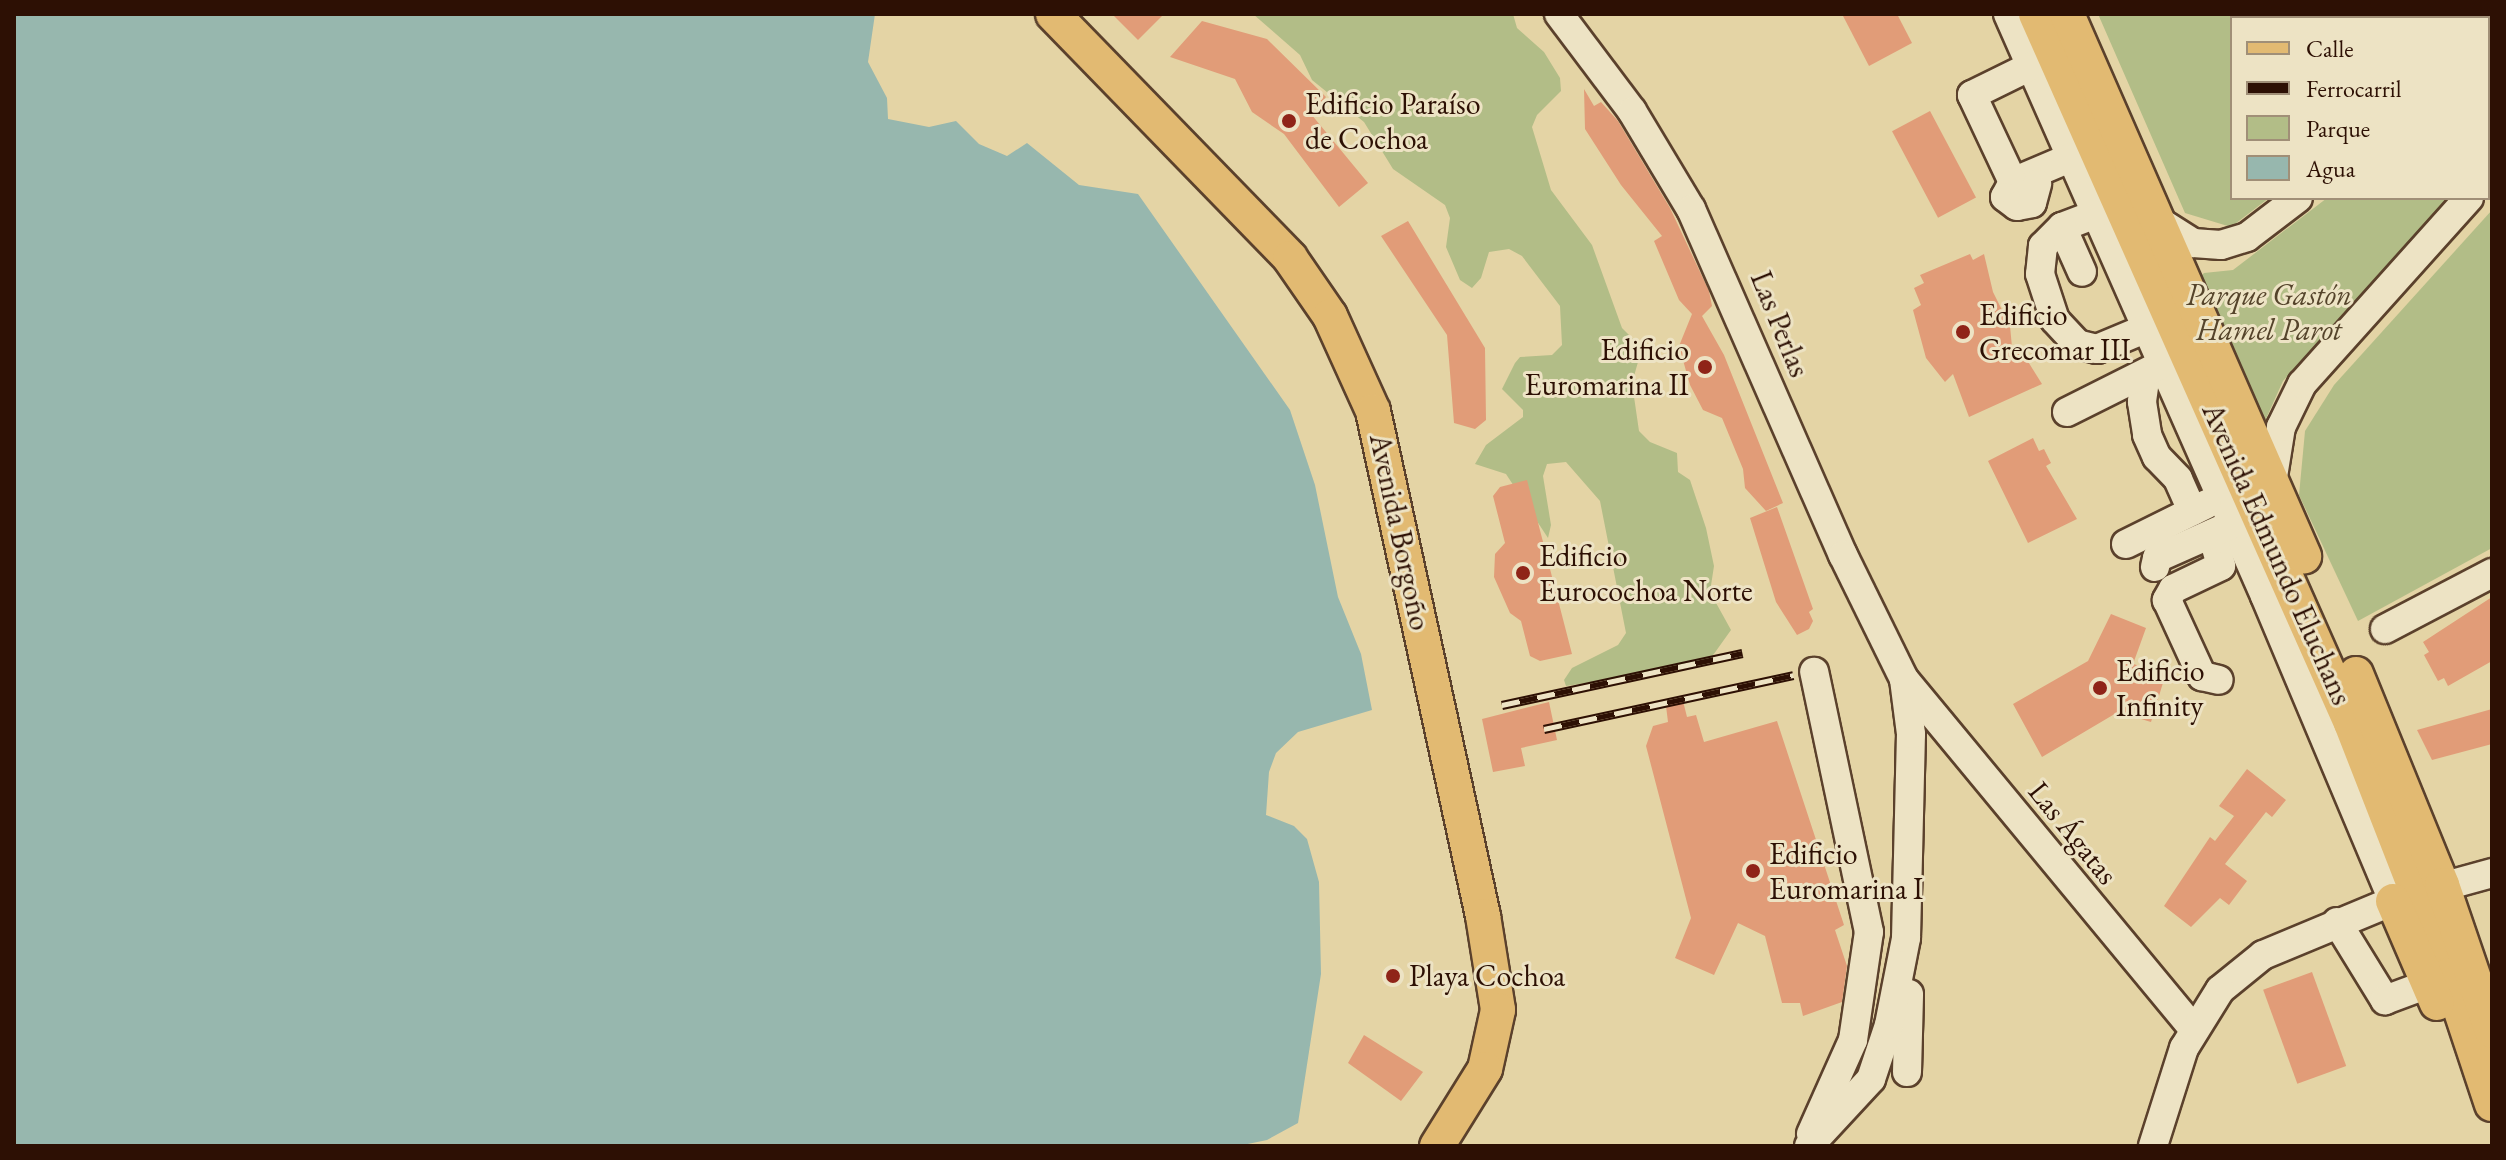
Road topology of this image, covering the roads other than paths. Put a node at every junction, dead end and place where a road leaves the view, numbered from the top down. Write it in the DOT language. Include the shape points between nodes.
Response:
graph roads {
  1 [pos="1053,14"];
  2 [pos="1559,14"];
  3 [pos="2008,14"];
  4 [pos="2036,14"];
  5 [pos="2067,14"];
  6 [pos="2033,65"];
  7 [pos="2072,157"];
  8 [pos="2295,200"];
  9 [pos="2467,200"];
  10 [pos="2096,214"];
  11 [pos="2157,220"];
  12 [pos="2062,227"];
  13 [pos="2082,272"];
  14 [pos="2147,328"];
  15 [pos="2179,363"];
  16 [pos="2067,412"];
  17 [pos="2272,483"];
  18 [pos="2222,497"];
  19 [pos="2192,511"];
  20 [pos="2223,529"];
  21 [pos="2126,544"];
  22 [pos="2155,567"];
  23 [pos="2492,573"];
  24 [pos="2385,629"];
  25 [pos="1814,672"];
  26 [pos="1904,679"];
  27 [pos="2219,680"];
  28 [pos="2492,873"];
  29 [pos="2418,893"];
  30 [pos="2337,922"];
  31 [pos="1906,938"];
  32 [pos="2428,984"];
  33 [pos="2193,1028"];
  34 [pos="2492,1031"];
  35 [pos="1907,1072"];
  36 [pos="2492,1105"];
  37 [pos="1437,1146"];
  38 [pos="1808,1146"];
  39 [pos="2153,1146"];
  1 -- 37 [label="main road, Avenida Borgoño" via="1290,258 1330,316 1373,411 1483,916 1498,1010 1485,1069"];
  2 -- 26 [label="street, Las Perlas" via="1632,111 1691,209 1843,555"];
  3 -- 6 [label="street"];
  4 -- 15 [label="main road, Avenida Edmundo Eluchans"];
  5 -- 11 [label="main road, Avenida Edmundo Eluchans"];
  6 -- 7 [label="street"];
  6 -- 7 [label="street" via="1962,100 2025,183"];
  7 -- 10 [label="street"];
  8 -- 11 [label="street" via="2247,237 2221,245 2193,243"];
  9 -- 17 [label="street" via="2302,384 2281,427"];
  10 -- 12 [label="street"];
  10 -- 14 [label="street"];
  11 -- 15 [label="main road, Avenida Edmundo Eluchans"];
  12 -- 13 [label="street"];
  12 -- 14 [label="street" via="2048,238 2039,265 2060,330 2077,344 2097,349"];
  14 -- 15 [label="street"];
  15 -- 16 [label="street"];
  15 -- 17 [label="main road, Avenida Edmundo Eluchans"];
  15 -- 18 [label="street"];
  15 -- 19 [label="street" via="2142,402 2157,457 2178,479"];
  15 -- 29 [label="main road, Avenida Edmundo Eluchans" via="2351,723"];
  17 -- 29 [label="main road, Avenida Edmundo Eluchans" via="2416,791"];
  18 -- 19 [label="street"];
  18 -- 20 [label="street"];
  19 -- 21 [label="street"];
  20 -- 22 [label="street" via="2157,558"];
  20 -- 27 [label="street" via="2221,566 2173,589 2167,600 2202,676"];
  20 -- 29 [label="street"];
  23 -- 24 [label="street"];
  25 -- 38 [label="street" via="1869,932 1853,1040"];
  26 -- 31 [label="street" via="1911,734"];
  26 -- 33 [label="street, Las Ágatas"];
  28 -- 29 [label="street"];
  29 -- 30 [label="street"];
  29 -- 32 [label="main road"];
  29 -- 34 [label="main road, Avenida Edmundo Eluchans"];
  29 -- 36 [label="main road, Avenida Edmundo Eluchans"];
  30 -- 32 [label="street" via="2385,1000"];
  30 -- 33 [label="street" via="2249,964 2220,990"];
  31 -- 35 [label="street"];
  31 -- 38 [label="street" via="1878,1064 1850,1105"];
  32 -- 36 [label="main road"];
  33 -- 39 [label="street"];
}
